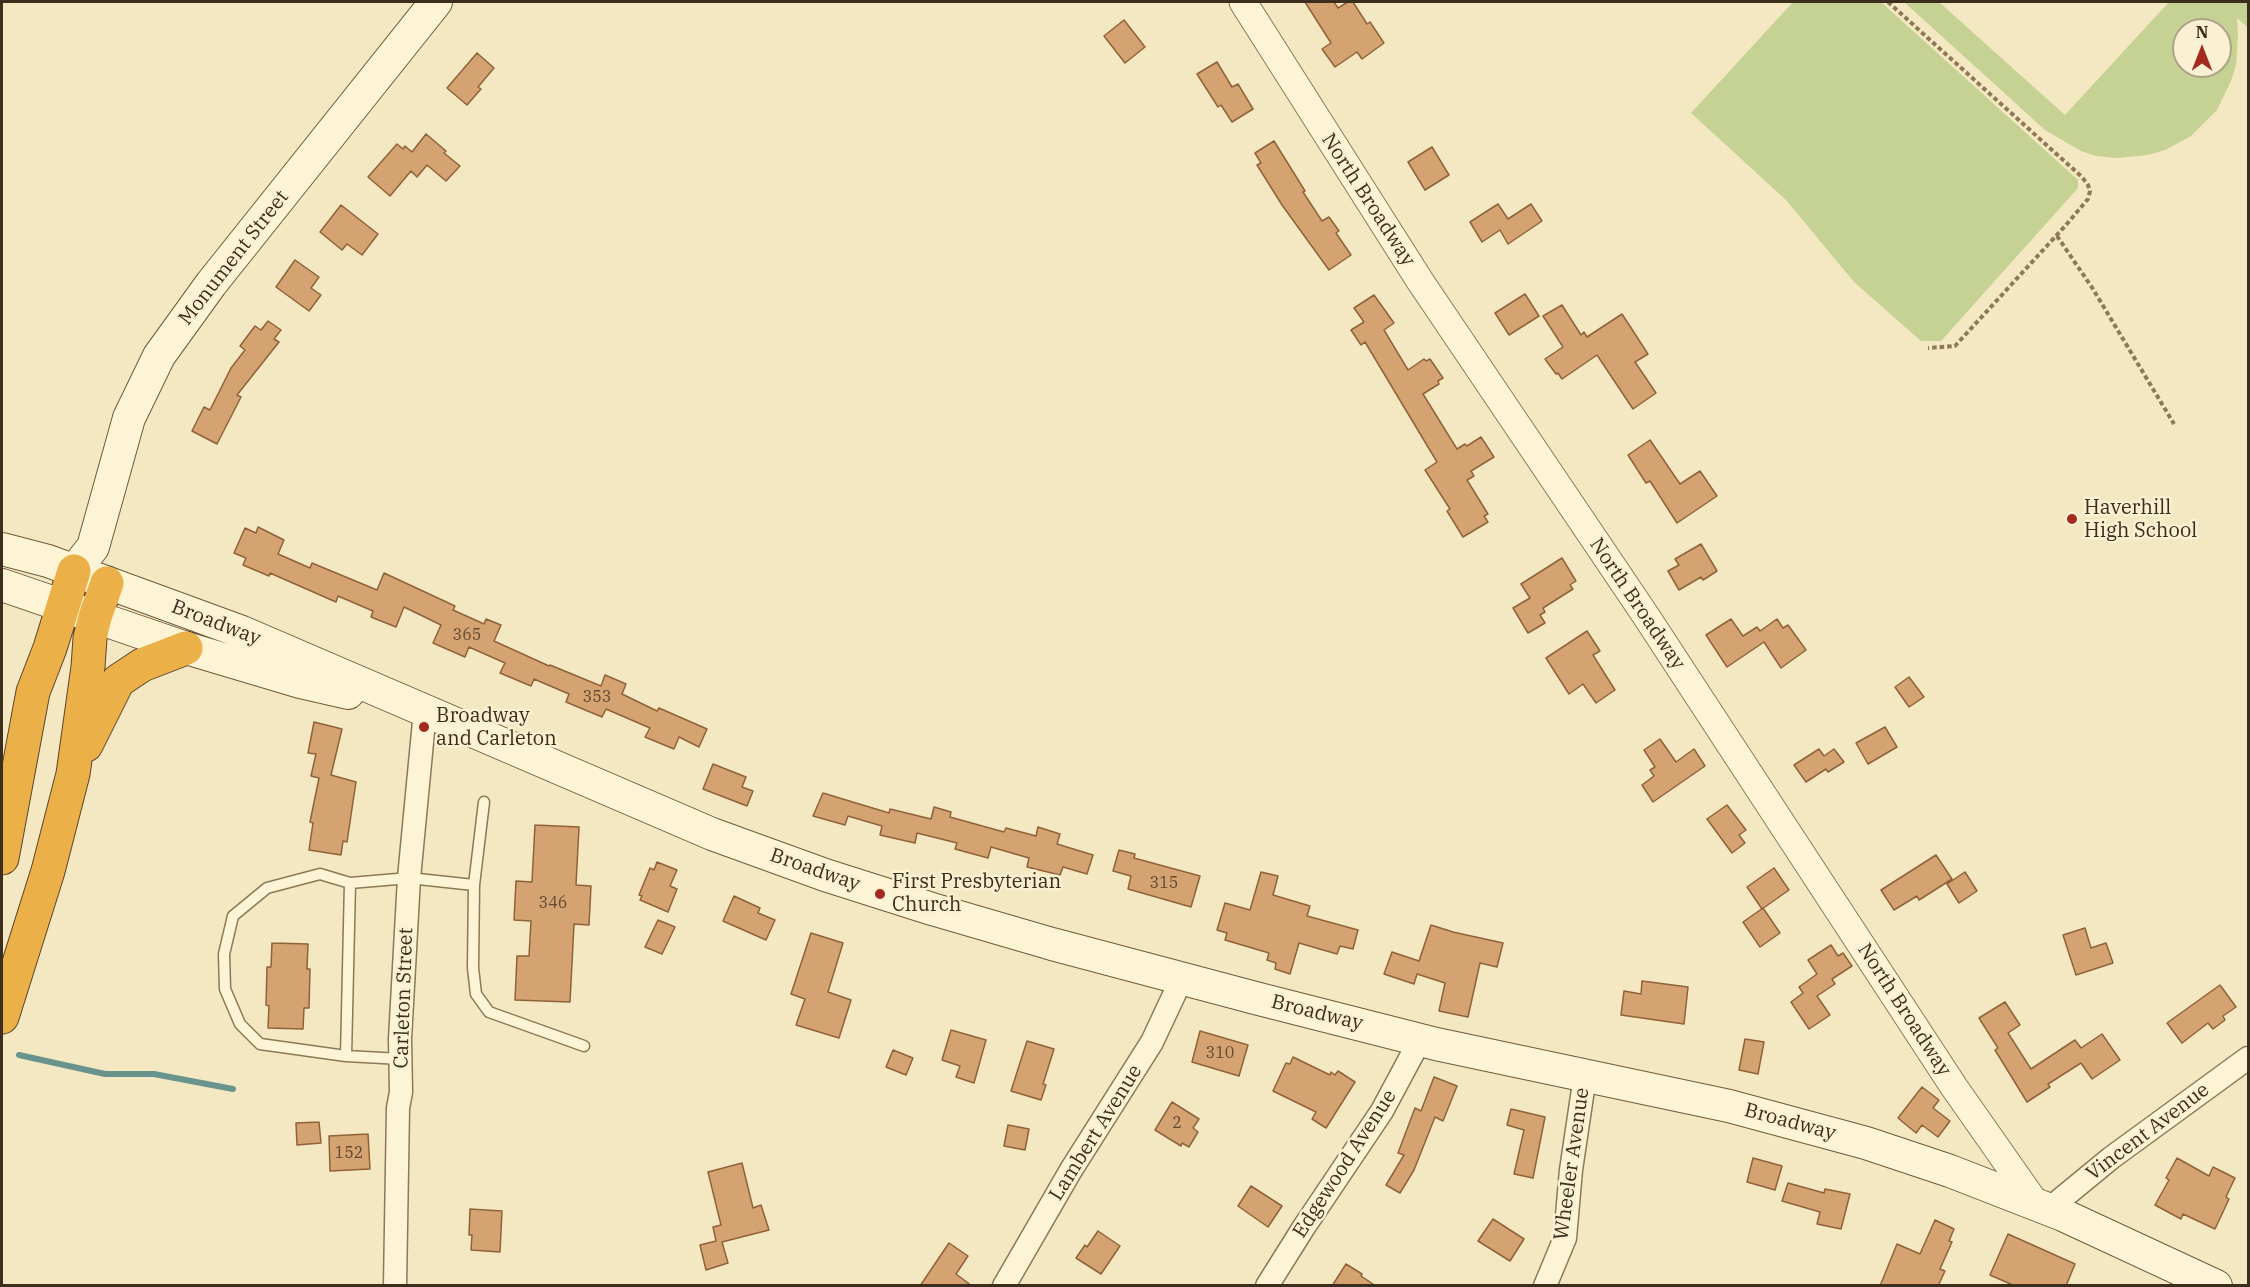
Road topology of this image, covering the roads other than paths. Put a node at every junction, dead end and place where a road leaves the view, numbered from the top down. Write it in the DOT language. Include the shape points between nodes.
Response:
graph roads {
  1 [pos="436,2"];
  2 [pos="1243,2"];
  3 [pos="2,549"];
  4 [pos="84,559"];
  5 [pos="107,583"];
  6 [pos="2,585"];
  7 [pos="63,605"];
  8 [pos="94,616"];
  9 [pos="186,648"];
  10 [pos="425,711"];
  11 [pos="72,774"];
  12 [pos="484,801"];
  13 [pos="2,858"];
  14 [pos="409,878"];
  15 [pos="350,883"];
  16 [pos="474,885"];
  17 [pos="1182,978"];
  18 [pos="2,1017"];
  19 [pos="1420,1040"];
  20 [pos="584,1046"];
  21 [pos="346,1056"];
  22 [pos="2248,1058"];
  23 [pos="401,1059"];
  24 [pos="1585,1076"];
  25 [pos="2043,1207"];
  26 [pos="395,1286"];
  27 [pos="1004,1286"];
  28 [pos="1268,1286"];
  29 [pos="1545,1286"];
  30 [pos="2216,1286"];
  1 -- 4 [label="main road, Monument Street" via="211,284 159,356 129,418"];
  2 -- 25 [label="street, North Broadway" via="1420,281 1646,616 1954,1087"];
  3 -- 4 [label="main road, Broadway"];
  4 -- 5 [label="main road, Broadway"];
  4 -- 7 [label="highway"];
  5 -- 8 [label="highway"];
  5 -- 10 [label="main road, Broadway" via="242,632"];
  6 -- 7 [label="main road, Broadway"];
  7 -- 8 [label="main road, Broadway"];
  7 -- 13 [label="highway" via="33,692"];
  8 -- 9 [label="main road, Broadway"];
  8 -- 11 [label="highway"];
  9 -- 10 [label="main road, Broadway" via="300,682"];
  9 -- 11 [label="highway" via="141,664 118,681"];
  10 -- 14 [label="street, Carleton Street"];
  10 -- 17 [label="main road, Broadway" via="712,834 814,871 932,909"];
  11 -- 18 [label="highway" via="48,871"];
  12 -- 16 [label="lane"];
  14 -- 15 [label="lane"];
  14 -- 16 [label="lane"];
  14 -- 23 [label="street, Carleton Street"];
  15 -- 21 [label="lane"];
  15 -- 21 [label="lane" via="320,874 267,888 233,916 224,954 225,989 240,1024 260,1044"];
  16 -- 20 [label="lane" via="476,994 489,1012"];
  17 -- 19 [label="main road, Broadway"];
  17 -- 27 [label="street, Lambert Avenue" via="1152,1042"];
  19 -- 24 [label="main road, Broadway"];
  19 -- 28 [label="street, Edgewood Avenue" via="1382,1111"];
  21 -- 23 [label="lane"];
  22 -- 25 [label="street, Vincent Avenue"];
  23 -- 26 [label="street, Carleton Street"];
  24 -- 25 [label="main road, Broadway" via="1729,1106 1866,1143"];
  24 -- 29 [label="street, Wheeler Avenue" via="1565,1238"];
  25 -- 30 [label="main road, Broadway"];
}
